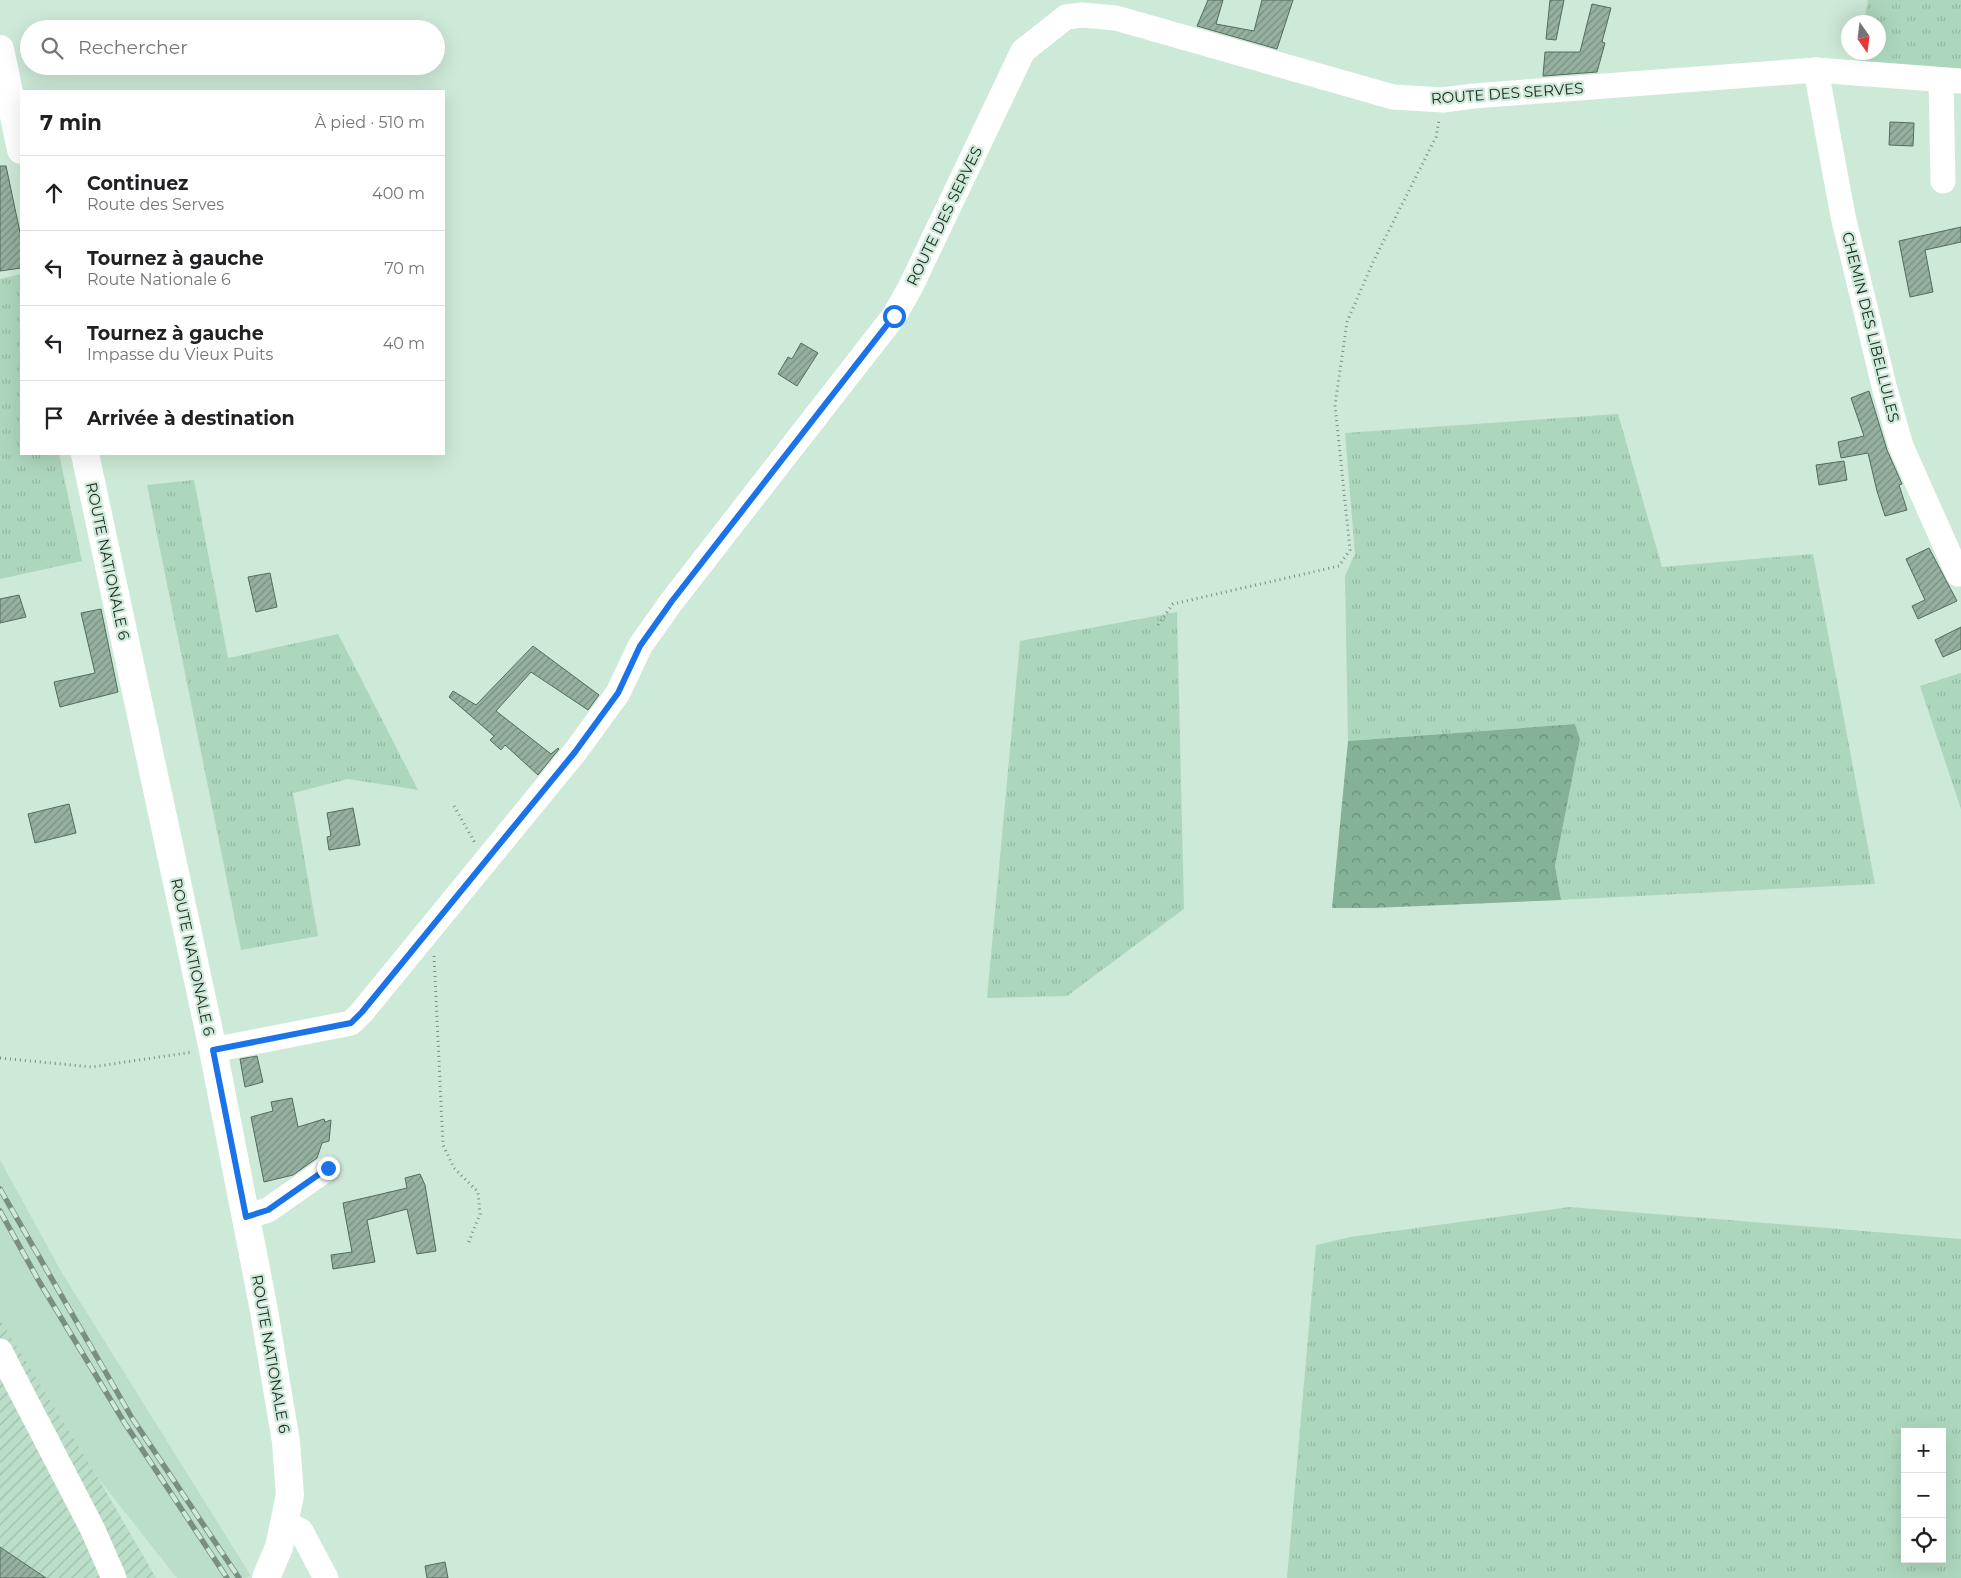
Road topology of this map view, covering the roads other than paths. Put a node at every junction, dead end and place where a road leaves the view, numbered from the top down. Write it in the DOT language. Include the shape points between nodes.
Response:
graph roads {
  1 [pos="0,49"];
  2 [pos="1816,70"];
  3 [pos="1951,81"];
  4 [pos="20,145"];
  5 [pos="1943,181"];
  6 [pos="85,455"];
  7 [pos="1958,574"];
  8 [pos="213,1050"];
  9 [pos="328,1168"];
  10 [pos="246,1217"];
  11 [pos="0,1351"];
  12 [pos="284,1522"];
  13 [pos="114,1578"];
  14 [pos="266,1578"];
  15 [pos="326,1578"];
  1 -- 4 [label="main road"];
  2 -- 3 [label="street, ROUTE DES SERVES"];
  2 -- 7 [label="street, CHEMIN DES LIBELLULES" via="1843,216 1886,395 1901,446"];
  2 -- 8 [label="street, ROUTE DES SERVES" via="1443,100 1393,97 1116,18 1066,17 1023,51 894,316 672,601 640,646 618,693 575,752 486,861 351,1023"];
  3 -- 5 [label="street"];
  6 -- 8 [label="main road, ROUTE NATIONALE 6"];
  8 -- 10 [label="main road, ROUTE NATIONALE 6"];
  9 -- 10 [label="street" via="268,1210"];
  10 -- 12 [label="main road, ROUTE NATIONALE 6" via="286,1442 290,1495"];
  11 -- 13 [label="street" via="92,1528"];
  12 -- 14 [label="main road, ROUTE NATIONALE 6" via="279,1547"];
  12 -- 15 [label="street" via="301,1531"];
}
